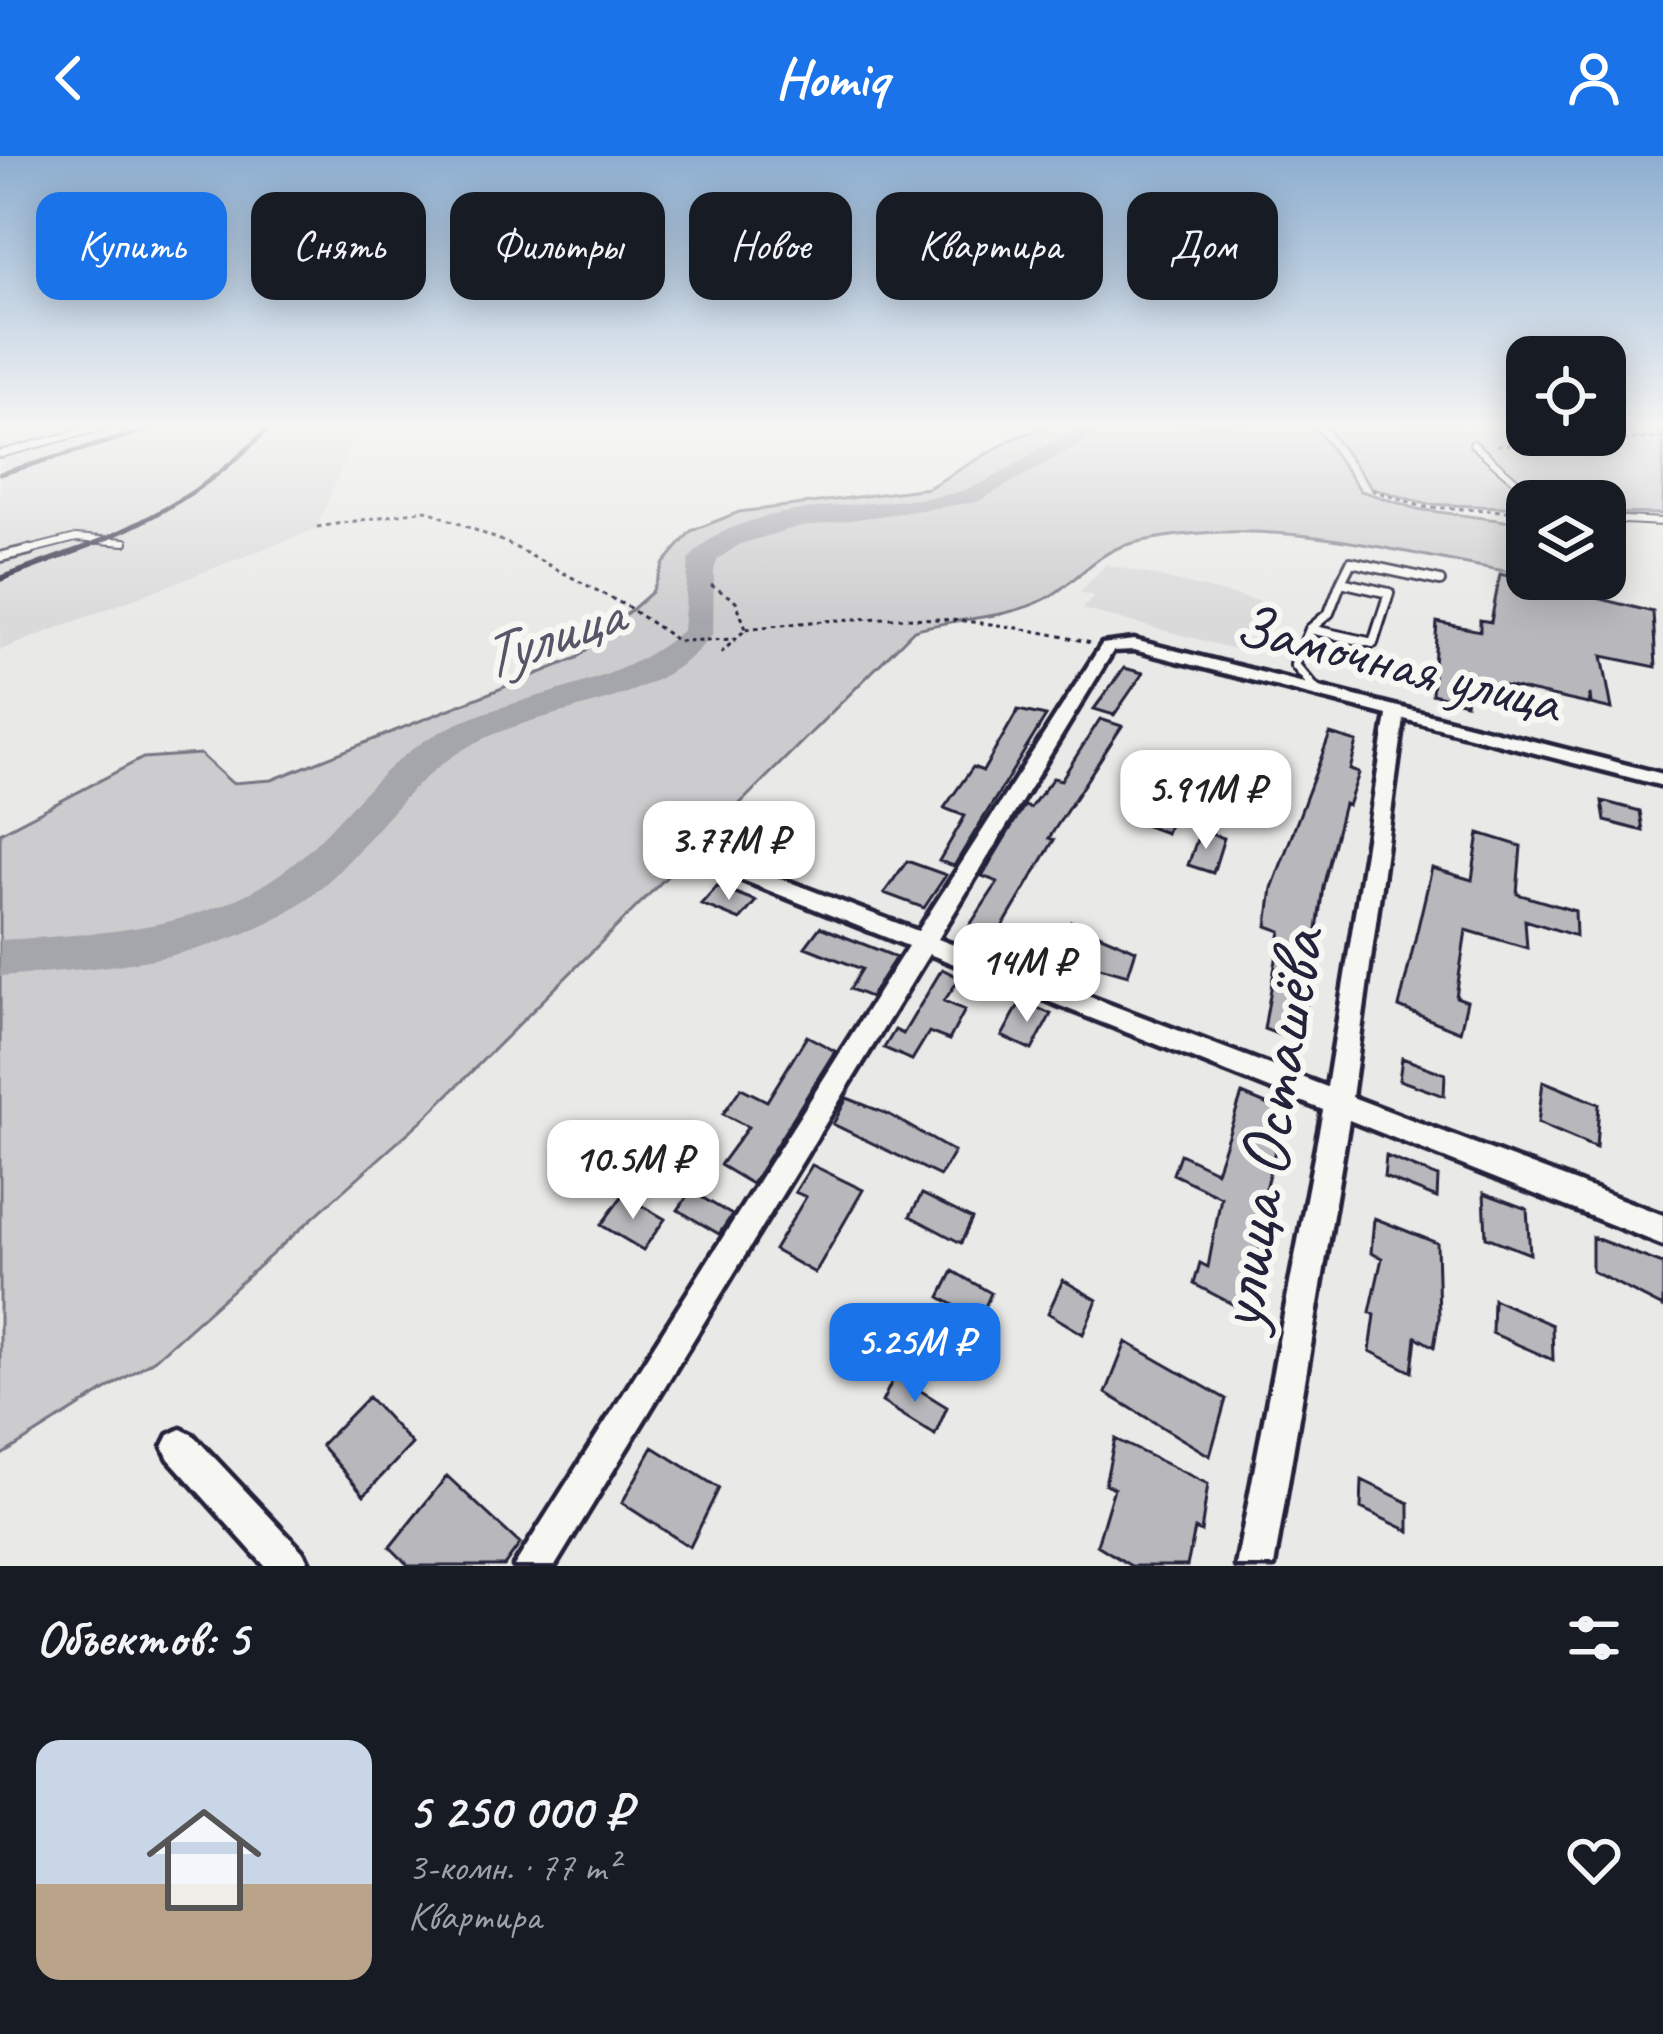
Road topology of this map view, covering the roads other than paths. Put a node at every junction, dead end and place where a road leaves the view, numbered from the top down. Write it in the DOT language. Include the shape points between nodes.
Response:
graph roads {
  1 [pos="1626,520"];
  2 [pos="1663,521"];
  3 [pos="125,542"];
  4 [pos="0,557"];
  5 [pos="1440,580"];
  6 [pos="1341,582"];
  7 [pos="1308,628"];
  8 [pos="1319,693"];
  9 [pos="1396,713"];
  10 [pos="1663,780"];
  11 [pos="722,864"];
  12 [pos="920,941"];
  13 [pos="1337,1103"];
  14 [pos="1663,1230"];
  15 [pos="181,1447"];
  16 [pos="291,1566"];
  17 [pos="533,1566"];
  18 [pos="1255,1566"];
  1 -- 2 [label="lane"];
  3 -- 4 [label="lane" via="76,538"];
  5 -- 6 [label="lane" via="1351,562"];
  6 -- 7 [label="lane" via="1329,613"];
  6 -- 7 [label="lane" via="1389,593 1373,643"];
  7 -- 8 [label="lane" via="1295,665"];
  8 -- 9 [label="street, Замочная улица"];
  8 -- 12 [label="street, Замочная улица" via="1134,645 1108,646"];
  9 -- 10 [label="street, Замочная улица"];
  9 -- 13 [label="street, улица Осташёва"];
  11 -- 12 [label="street"];
  12 -- 13 [label="street"];
  12 -- 17 [label="street"];
  13 -- 14 [label="street"];
  13 -- 18 [label="street, улица Осташёва"];
  15 -- 16 [label="street"];
}
